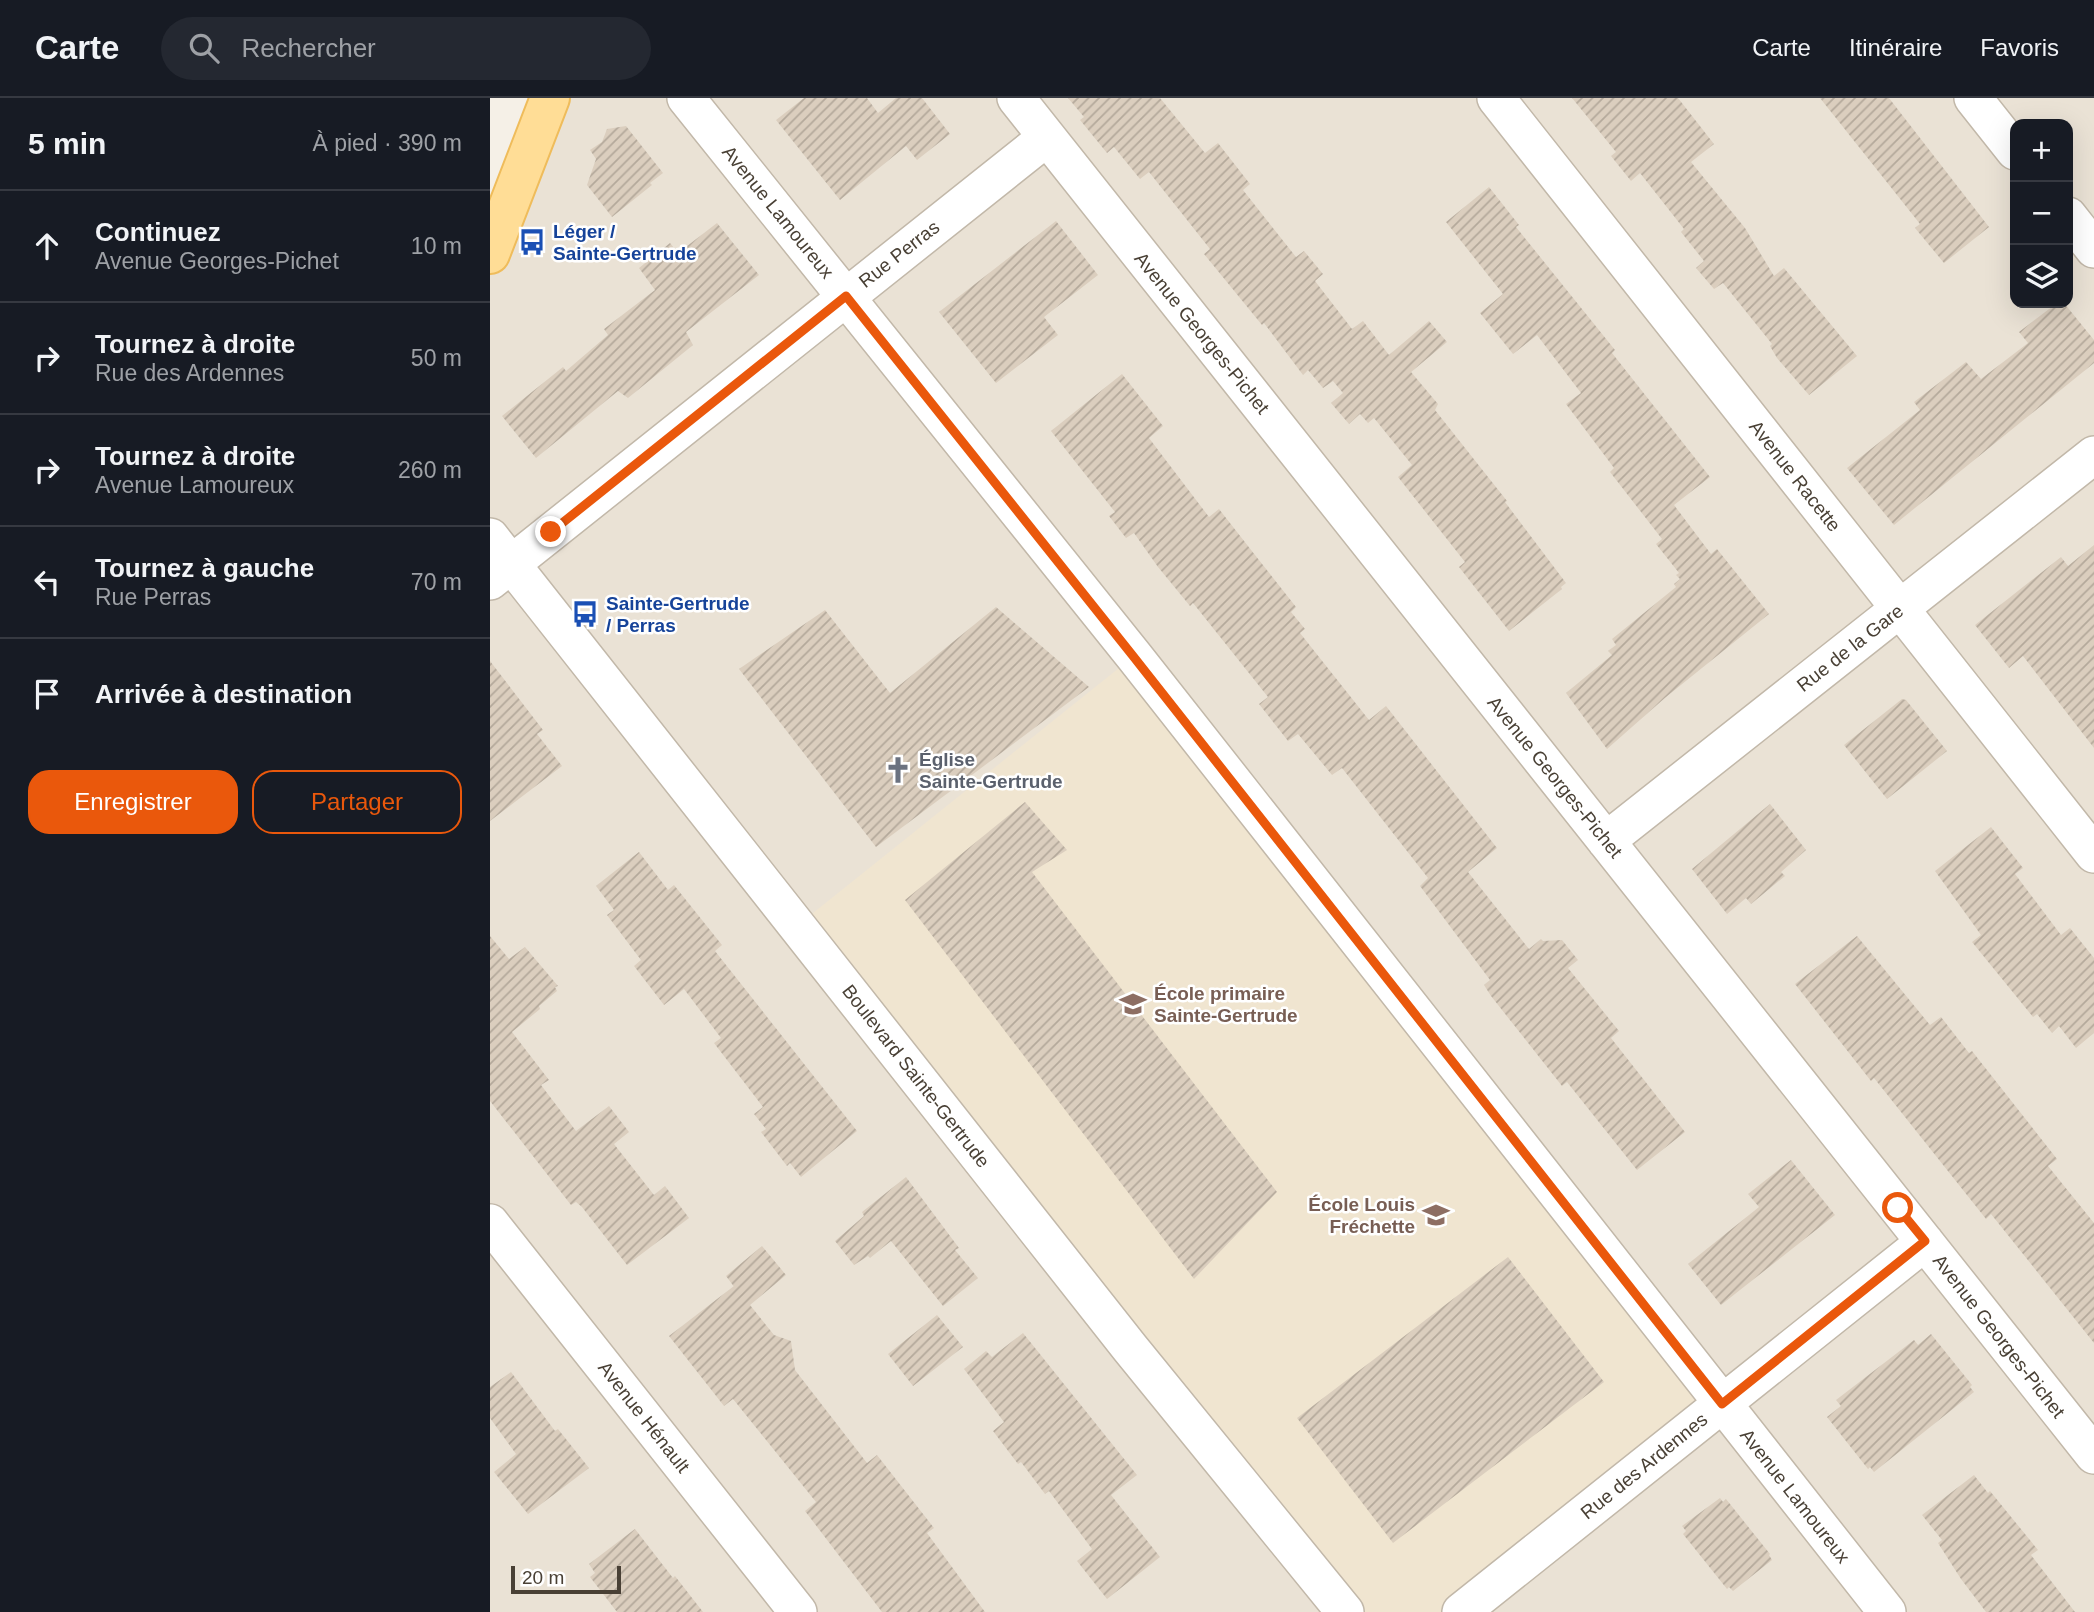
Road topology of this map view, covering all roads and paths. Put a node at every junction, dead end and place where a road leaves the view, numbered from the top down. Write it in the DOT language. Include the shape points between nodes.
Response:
graph roads {
  1 [pos="550,98"];
  2 [pos="686,98"];
  3 [pos="1016,98"];
  4 [pos="1496,98"];
  5 [pos="1973,98"];
  6 [pos="1046,138"];
  7 [pos="2010,144"];
  8 [pos="2073,222"];
  9 [pos="2094,249"];
  10 [pos="490,254"];
  11 [pos="846,296"];
  12 [pos="2094,455"];
  13 [pos="497,561"];
  14 [pos="1900,609"];
  15 [pos="1606,841"];
  16 [pos="2094,855"];
  17 [pos="490,1223"];
  18 [pos="1925,1241"];
  19 [pos="1722,1404"];
  20 [pos="2094,1455"];
  21 [pos="798,1612"];
  22 [pos="1345,1612"];
  23 [pos="1461,1612"];
  24 [pos="1887,1612"];
  1 -- 10 [label="main road"];
  2 -- 11 [label="street, Avenue Lamoureux"];
  3 -- 6 [label="street, Avenue Georges-Pichet"];
  4 -- 14 [label="street, Avenue Racette"];
  5 -- 7 [label="street"];
  6 -- 11 [label="street, Rue Perras"];
  6 -- 15 [label="street, Avenue Georges-Pichet"];
  8 -- 9 [label="street"];
  11 -- 13 [label="street, Rue Perras"];
  11 -- 19 [label="street, Avenue Lamoureux"];
  12 -- 14 [label="street, Rue de la Gare"];
  13 -- 22 [label="street, Boulevard Sainte-Gertrude"];
  14 -- 15 [label="street, Rue de la Gare"];
  14 -- 16 [label="street, Avenue Racette"];
  15 -- 18 [label="street, Avenue Georges-Pichet"];
  17 -- 21 [label="street, Avenue Hénault"];
  18 -- 19 [label="street, Rue des Ardennes"];
  18 -- 20 [label="street, Avenue Georges-Pichet"];
  19 -- 23 [label="street, Rue des Ardennes"];
  19 -- 24 [label="street, Avenue Lamoureux"];
}
